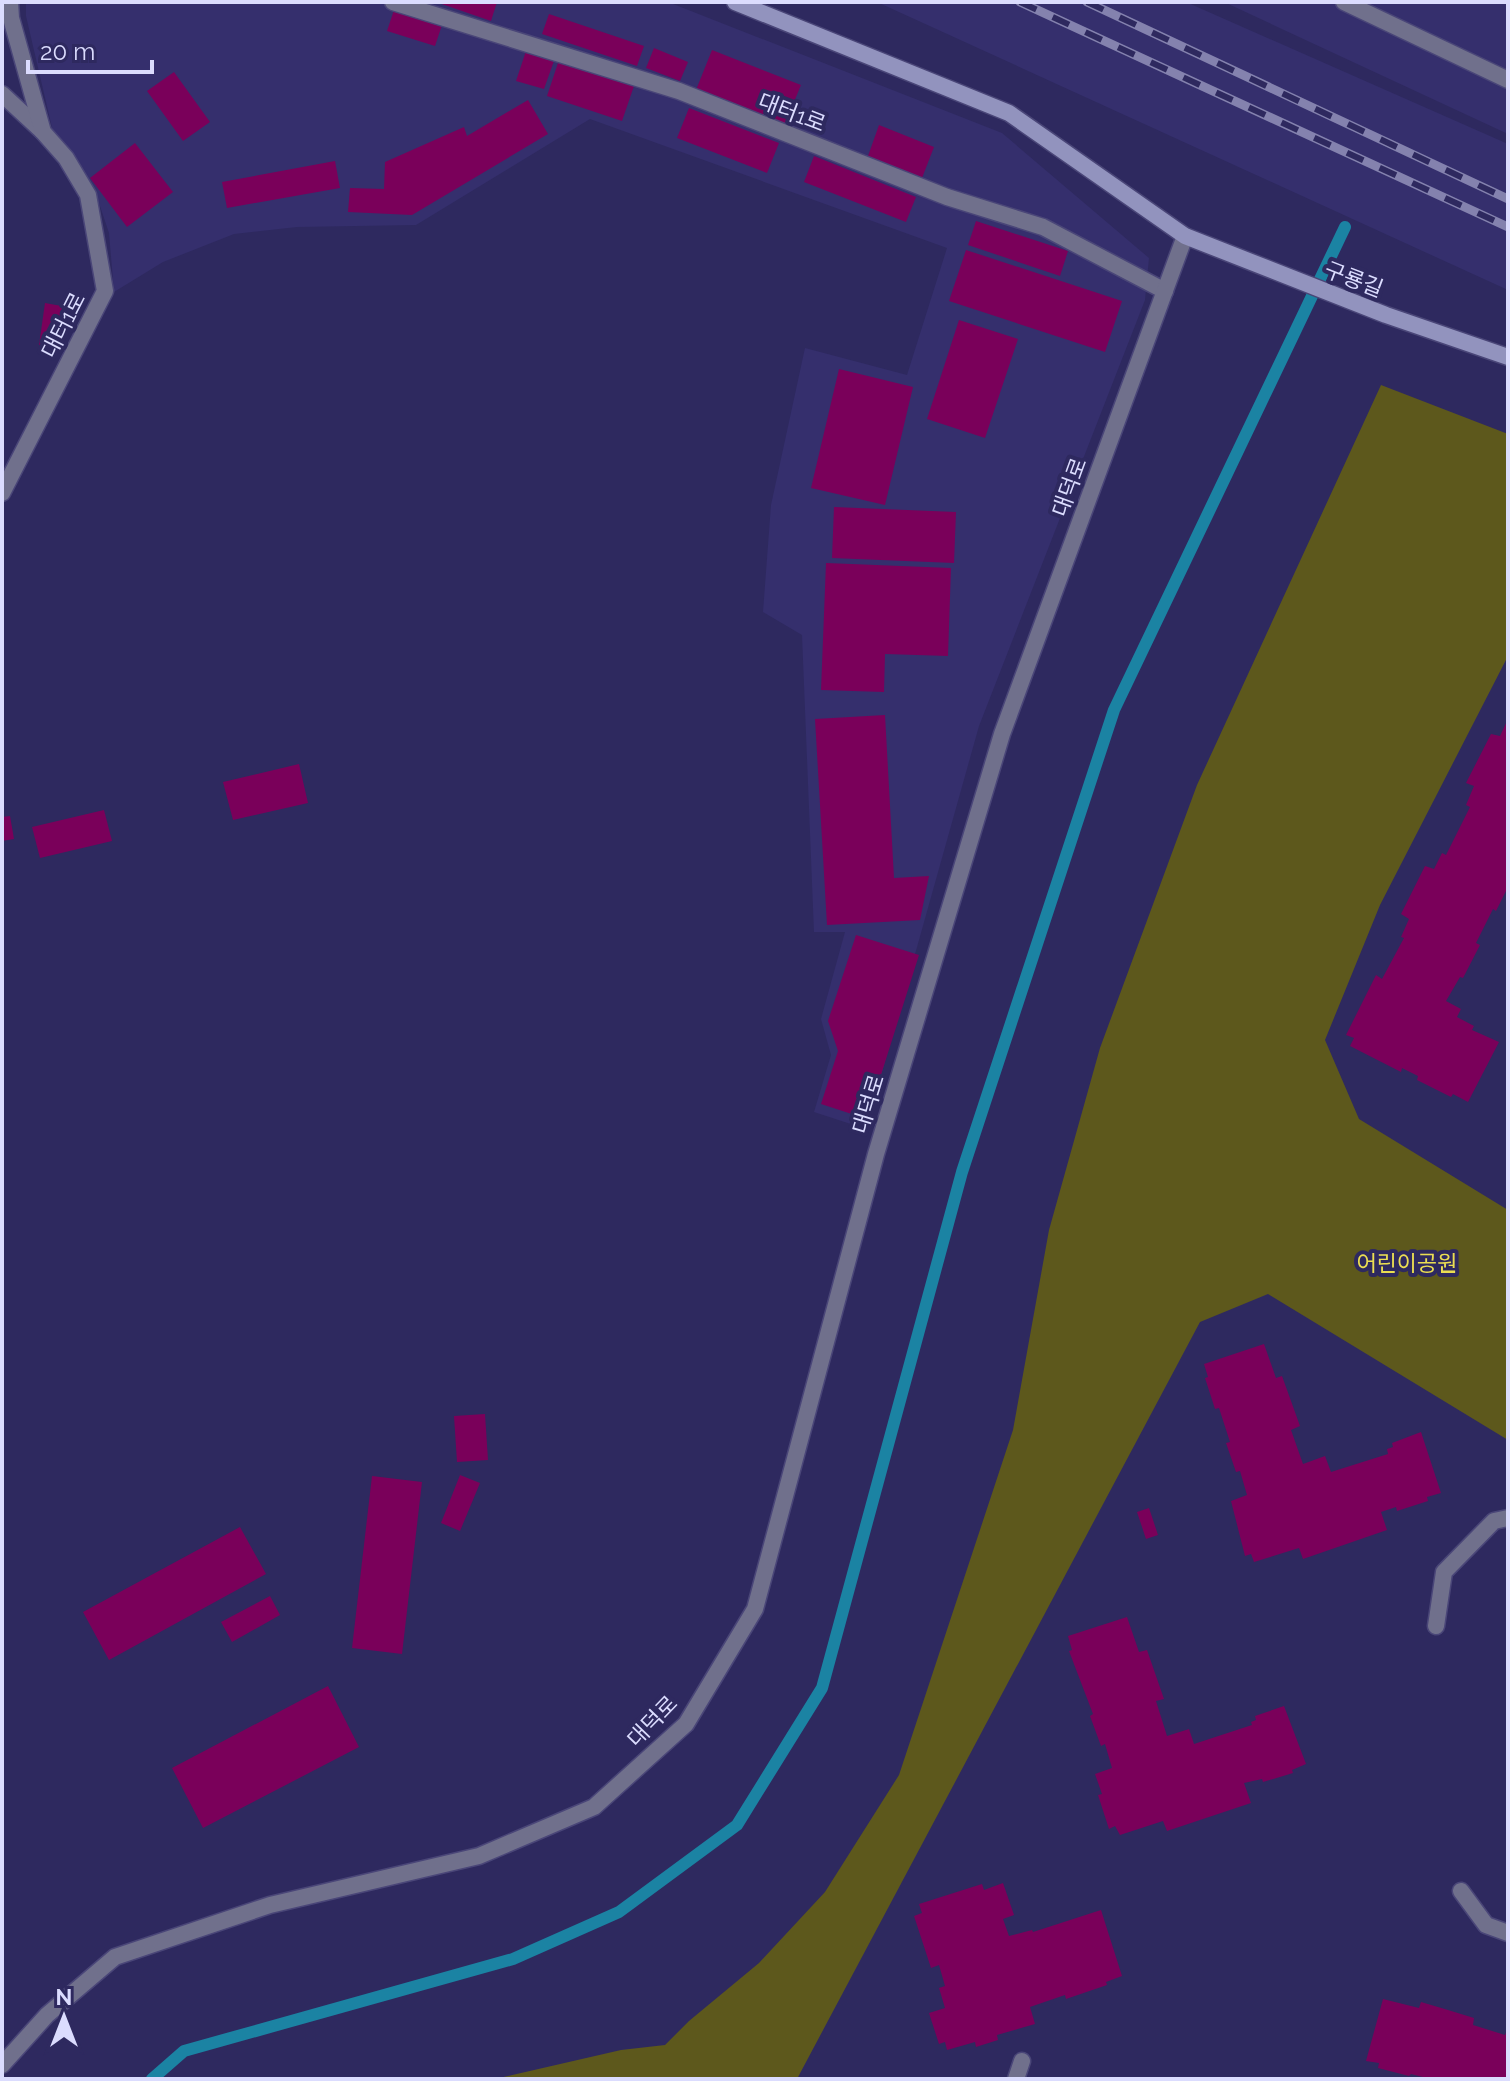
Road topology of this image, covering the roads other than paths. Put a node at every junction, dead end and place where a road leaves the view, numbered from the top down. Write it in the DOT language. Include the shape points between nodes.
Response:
graph roads {
  1 [pos="10,2"];
  2 [pos="393,2"];
  3 [pos="735,2"];
  4 [pos="1344,2"];
  5 [pos="1508,80"];
  6 [pos="2,94"];
  7 [pos="43,132"];
  8 [pos="1185,236"];
  9 [pos="1165,291"];
  10 [pos="1508,357"];
  11 [pos="2,493"];
  12 [pos="1508,1518"];
  13 [pos="1436,1626"];
  14 [pos="1461,1891"];
  15 [pos="1508,1933"];
  16 [pos="1022,2061"];
  17 [pos="2,2065"];
  18 [pos="1016,2079"];
  1 -- 7 [label="street, 대터1로"];
  2 -- 9 [label="street, 대터1로" via="679,91 947,197 1043,227"];
  3 -- 8 [label="street" via="1009,113"];
  4 -- 5 [label="street"];
  6 -- 7 [label="street, 대터1로"];
  7 -- 11 [label="street, 대터1로" via="88,195 105,291"];
  8 -- 9 [label="street, 대덕로"];
  8 -- 10 [label="street, 구룡길"];
  9 -- 17 [label="street, 대덕로" via="1002,734 876,1154 755,1609 686,1724 594,1807 479,1856 270,1905 115,1957 47,2015"];
  12 -- 13 [label="street" via="1494,1521 1444,1572"];
  14 -- 15 [label="street" via="1486,1925"];
  16 -- 18 [label="street"];
}
